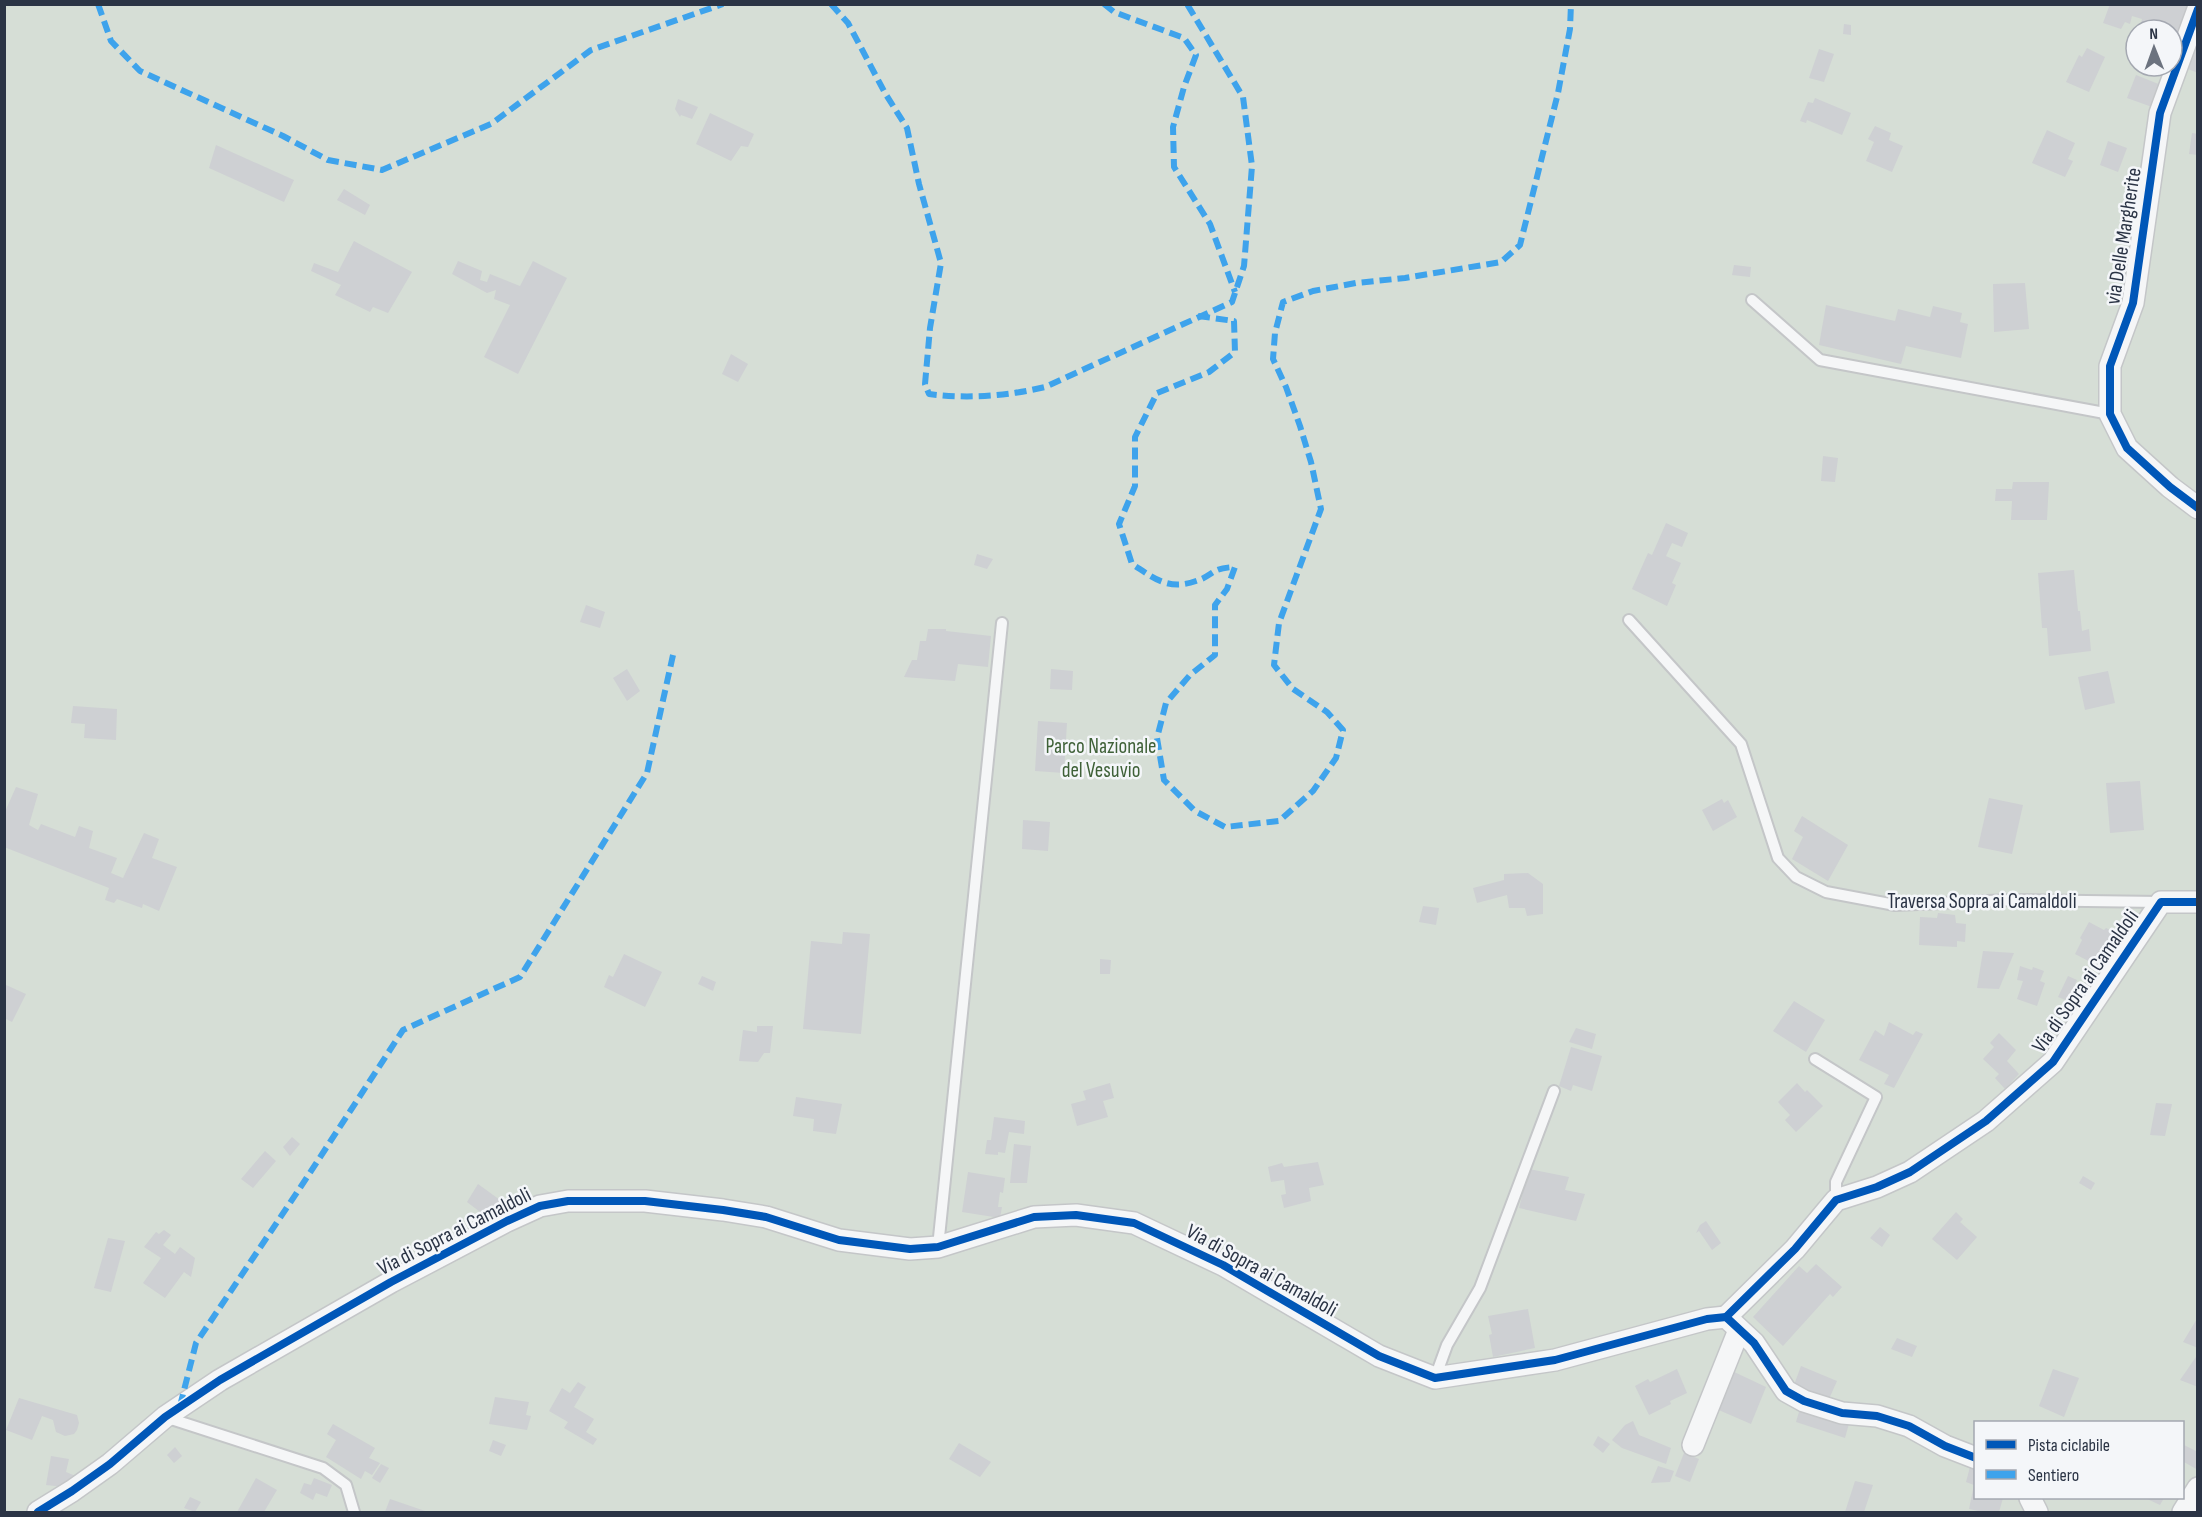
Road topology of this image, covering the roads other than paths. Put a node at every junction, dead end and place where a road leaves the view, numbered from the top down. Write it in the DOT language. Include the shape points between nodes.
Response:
graph roads {
  1 [pos="2198,9"];
  2 [pos="1752,300"];
  3 [pos="2110,414"];
  4 [pos="2198,508"];
  5 [pos="1629,620"];
  6 [pos="1002,623"];
  7 [pos="2161,902"];
  8 [pos="2198,902"];
  9 [pos="1815,1059"];
  10 [pos="1554,1091"];
  11 [pos="1836,1200"];
  12 [pos="938,1247"];
  13 [pos="1732,1323"];
  14 [pos="1435,1378"];
  15 [pos="165,1417"];
  16 [pos="1693,1445"];
  17 [pos="1974,1457"];
  18 [pos="2198,1488"];
  19 [pos="38,1512"];
  20 [pos="354,1512"];
  21 [pos="2183,1512"];
  1 -- 3 [label="street, via Delle Margherite" via="2160,113 2133,303 2110,366"];
  2 -- 3 [label="lane" via="1820,360"];
  3 -- 4 [label="street, via Delle Margherite" via="2127,448"];
  5 -- 7 [label="lane, Traversa Sopra ai Camaldoli" via="1741,744 1778,858 1796,877 1826,892 1895,905 2012,900"];
  6 -- 12 [label="lane"];
  7 -- 8 [label="street, Via di Sopra ai Camaldoli"];
  7 -- 11 [label="street, Via di Sopra ai Camaldoli" via="2053,1062 1986,1121 1910,1172"];
  9 -- 11 [label="lane" via="1876,1097 1836,1182"];
  10 -- 14 [label="lane" via="1480,1288"];
  11 -- 13 [label="street"];
  12 -- 14 [label="street, Via di Sopra ai Camaldoli" via="1034,1217 1076,1215 1134,1223 1223,1265 1379,1356"];
  12 -- 15 [label="street, Via di Sopra ai Camaldoli" via="910,1249 839,1240 766,1217 673,1204 609,1200 540,1206 392,1281 220,1380"];
  13 -- 14 [label="street, Via di Sopra ai Camaldoli" via="1707,1319 1555,1360"];
  13 -- 16 [label="street"];
  13 -- 17 [label="street" via="1754,1343 1786,1391 1804,1401 1909,1426"];
  15 -- 19 [label="street, Via di Sopra ai Camaldoli" via="110,1464"];
  15 -- 20 [label="lane" via="322,1468 346,1485"];
  18 -- 21 [label="street"];
}
